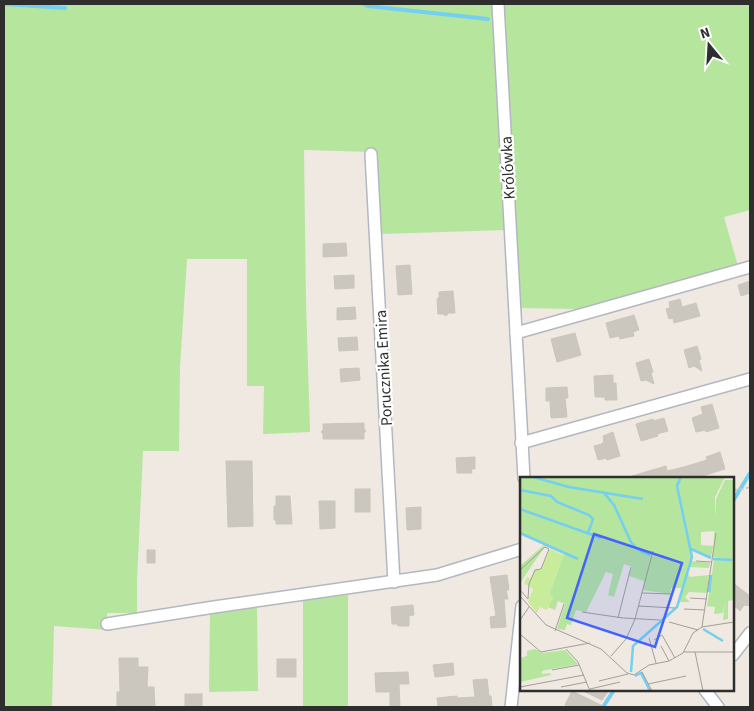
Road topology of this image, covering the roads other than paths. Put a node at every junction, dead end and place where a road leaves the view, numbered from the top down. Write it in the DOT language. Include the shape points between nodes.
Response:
graph roads {
  1 [pos="498,4"];
  2 [pos="371,154"];
  3 [pos="750,267"];
  4 [pos="516,332"];
  5 [pos="750,379"];
  6 [pos="521,443"];
  7 [pos="524,477"];
  8 [pos="520,550"];
  9 [pos="394,582"];
  10 [pos="107,624"];
  11 [pos="520,624"];
  12 [pos="750,633"];
  13 [pos="734,654"];
  14 [pos="706,691"];
  15 [pos="511,707"];
  16 [pos="718,707"];
  1 -- 4 [label="street, Królówka"];
  2 -- 9 [label="street, Porucznika Emira"];
  3 -- 4 [label="street"];
  4 -- 6 [label="street, Królówka"];
  5 -- 6 [label="street"];
  6 -- 7 [label="street, Królówka"];
  8 -- 9 [label="street" via="437,575"];
  9 -- 10 [label="street"];
  11 -- 15 [label="street"];
  12 -- 13 [label="street"];
  14 -- 16 [label="street"];
}
